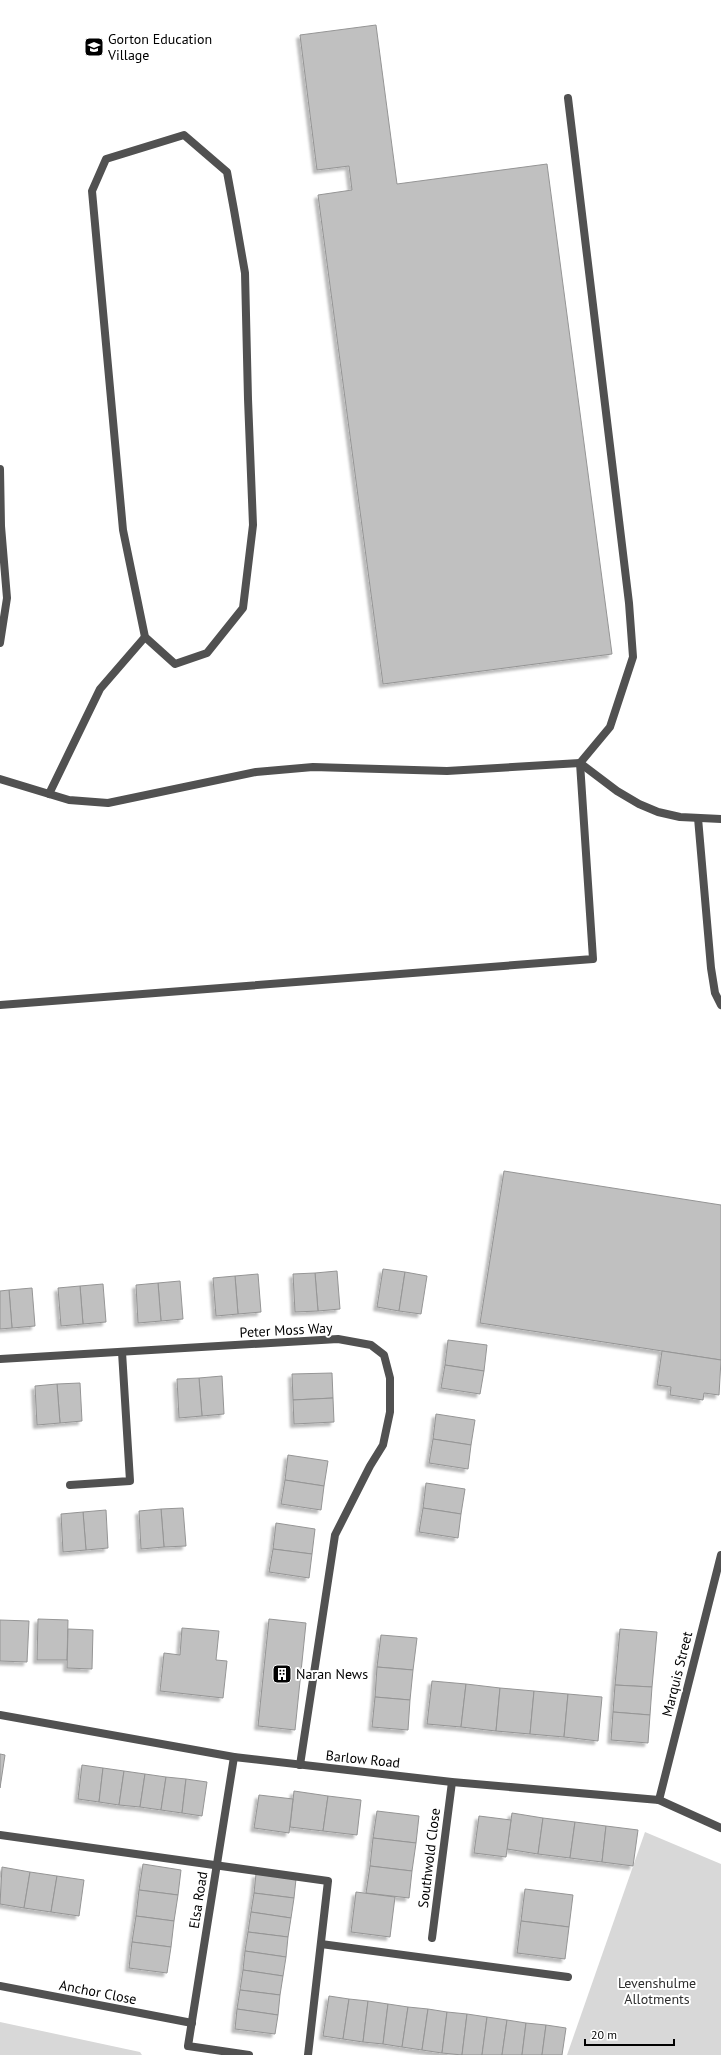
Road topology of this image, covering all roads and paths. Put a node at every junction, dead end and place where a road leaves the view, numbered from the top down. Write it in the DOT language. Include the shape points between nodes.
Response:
graph roads {
  1 [pos="568,98"];
  2 [pos="0,469"];
  3 [pos="145,637"];
  4 [pos="0,643"];
  5 [pos="580,763"];
  6 [pos="0,779"];
  7 [pos="49,794"];
  8 [pos="698,818"];
  9 [pos="721,818"];
  10 [pos="0,1005"];
  11 [pos="721,1005"];
  12 [pos="122,1352"];
  13 [pos="0,1359"];
  14 [pos="70,1485"];
  15 [pos="721,1555"];
  16 [pos="0,1715"];
  17 [pos="234,1757"];
  18 [pos="300,1765"];
  19 [pos="452,1782"];
  20 [pos="659,1800"];
  21 [pos="721,1828"];
  22 [pos="0,1835"];
  23 [pos="217,1866"];
  24 [pos="432,1938"];
  25 [pos="321,1944"];
  26 [pos="568,1977"];
  27 [pos="0,1986"];
  28 [pos="192,2023"];
  29 [pos="249,2055"];
  30 [pos="308,2055"];
  1 -- 5 [label="street" via="634,657 610,727"];
  2 -- 4 [label="street" via="1,526 7,598"];
  3 -- 3 [label="street" via="123,530 92,191 106,159 184,135 227,172 234,210 245,273 253,525 242,608 207,652 175,664"];
  3 -- 7 [label="street" via="100,689"];
  5 -- 7 [label="street" via="448,771 313,767 256,772 108,803 69,800"];
  5 -- 8 [label="street" via="639,804 658,812"];
  5 -- 10 [label="street" via="593,959"];
  6 -- 7 [label="street"];
  8 -- 9 [label="street"];
  8 -- 11 [label="street" via="711,968 715,993"];
  12 -- 13 [label="street, Peter Moss Way"];
  12 -- 14 [label="street" via="130,1481"];
  12 -- 18 [label="street, Peter Moss Way" via="338,1339 371,1345 384,1355 390,1378 390,1412 383,1445 335,1535"];
  15 -- 20 [label="street, Marquis Street"];
  16 -- 17 [label="street, Barlow Road"];
  17 -- 18 [label="street, Barlow Road"];
  17 -- 23 [label="street, Elsa Road"];
  18 -- 19 [label="street, Barlow Road"];
  19 -- 20 [label="street, Barlow Road"];
  19 -- 24 [label="street, Southwold Close"];
  20 -- 21 [label="street, Barlow Road"];
  22 -- 23 [label="street"];
  23 -- 25 [label="street" via="328,1881"];
  23 -- 28 [label="street, Elsa Road"];
  25 -- 26 [label="street"];
  25 -- 30 [label="street"];
  27 -- 28 [label="street, Anchor Close"];
  28 -- 29 [label="street, Elsa Road" via="188,2046"];
}
